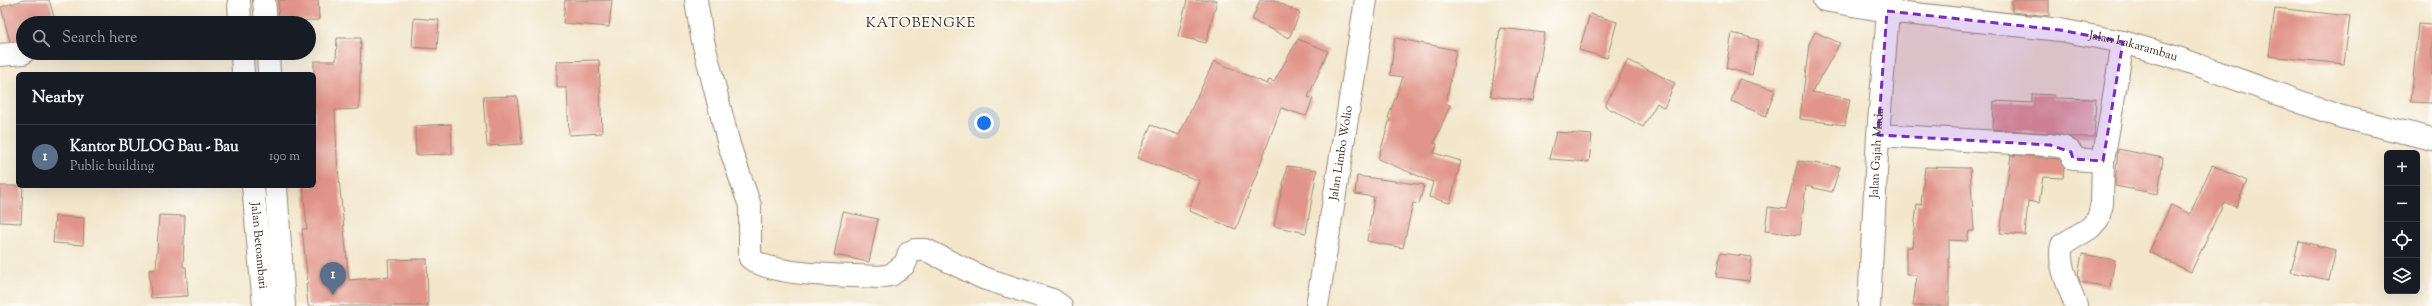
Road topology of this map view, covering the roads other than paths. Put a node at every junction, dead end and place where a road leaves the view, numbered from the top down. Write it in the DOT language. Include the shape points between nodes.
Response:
graph roads {
  1 [pos="239,0"];
  2 [pos="264,0"];
  3 [pos="696,0"];
  4 [pos="1366,0"];
  5 [pos="1824,0"];
  6 [pos="1888,6"];
  7 [pos="240,16"];
  8 [pos="265,16"];
  9 [pos="2123,42"];
  10 [pos="16,54"];
  11 [pos="0,55"];
  12 [pos="242,60"];
  13 [pos="268,60"];
  14 [pos="243,72"];
  15 [pos="269,72"];
  16 [pos="1878,135"];
  17 [pos="2432,140"];
  18 [pos="2103,161"];
  19 [pos="253,188"];
  20 [pos="276,188"];
  21 [pos="264,306"];
  22 [pos="284,306"];
  23 [pos="1062,306"];
  24 [pos="1317,306"];
  25 [pos="1869,306"];
  26 [pos="2076,306"];
  1 -- 7 [label="main road"];
  2 -- 8 [label="main road"];
  3 -- 23 [label="main road" via="702,37 729,145 750,206 750,258 758,265 775,270 878,277 891,275 905,264 909,253 914,250 926,250 983,278 1052,300"];
  4 -- 24 [label="main road, Jalan Limbo Wolio"];
  5 -- 6 [label="main road, Jalan Lakarambau"];
  6 -- 9 [label="main road, Jalan Lakarambau" via="2060,30"];
  6 -- 16 [label="main road, Jalan Gajah Mada"];
  9 -- 17 [label="main road, Jalan Lakarambau" via="2178,58 2342,117"];
  9 -- 18 [label="main road"];
  10 -- 11 [label="main road"];
  12 -- 14 [label="main road"];
  13 -- 15 [label="main road"];
  16 -- 18 [label="main road" via="2050,145 2063,147 2071,152 2073,159"];
  16 -- 25 [label="main road, Jalan Gajah Mada"];
  18 -- 26 [label="main road" via="2102,204 2098,219 2090,228 2062,245 2061,249 2062,264"];
  19 -- 21 [label="main road, Jalan Betoambari"];
  20 -- 22 [label="main road, Jalan Betoambari"];
}
